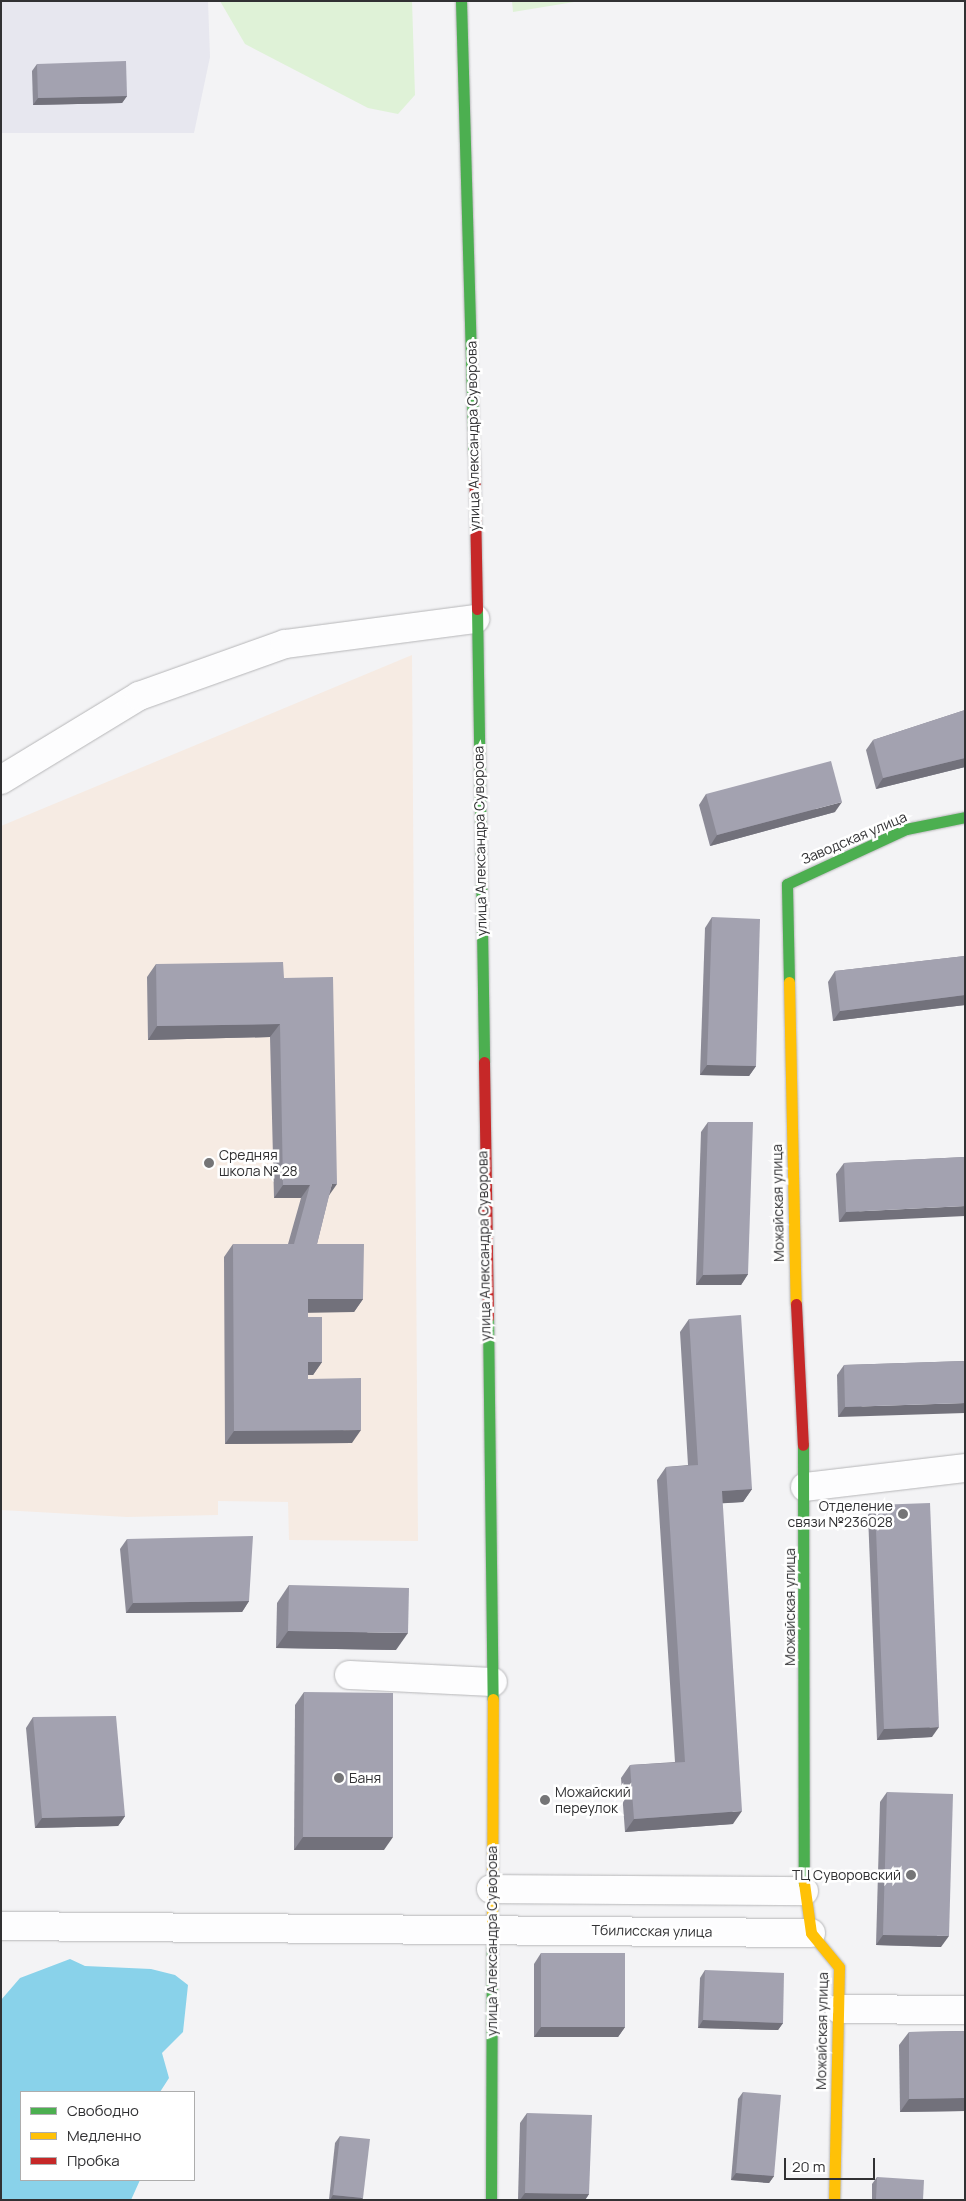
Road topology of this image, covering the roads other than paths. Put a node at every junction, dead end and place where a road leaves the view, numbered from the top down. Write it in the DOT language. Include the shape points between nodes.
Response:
graph roads {
  1 [pos="461,1"];
  2 [pos="475,619"];
  3 [pos="1,780"];
  4 [pos="965,817"];
  5 [pos="787,884"];
  6 [pos="965,1468"];
  7 [pos="805,1486"];
  8 [pos="349,1675"];
  9 [pos="493,1682"];
  10 [pos="491,1889"];
  11 [pos="804,1891"];
  12 [pos="1,1926"];
  13 [pos="493,1930"];
  14 [pos="811,1933"];
  15 [pos="838,2009"];
  16 [pos="965,2010"];
  17 [pos="491,2200"];
  18 [pos="834,2200"];
  1 -- 2 [label="main road, улица Александра Суворова" via="476,512"];
  2 -- 3 [label="street" via="285,644 139,696"];
  2 -- 9 [label="main road, улица Александра Суворова"];
  4 -- 5 [label="main road, Заводская улица" via="906,829"];
  5 -- 7 [label="main road, Можайская улица" via="793,1248"];
  6 -- 7 [label="street"];
  7 -- 11 [label="main road, Можайская улица"];
  8 -- 9 [label="street"];
  9 -- 10 [label="main road, улица Александра Суворова"];
  10 -- 11 [label="street"];
  10 -- 13 [label="main road, улица Александра Суворова"];
  11 -- 14 [label="main road, Можайская улица"];
  12 -- 13 [label="street, Тбилисская улица"];
  13 -- 14 [label="street, Тбилисская улица"];
  13 -- 17 [label="main road, улица Александра Суворова"];
  14 -- 15 [label="main road, Можайская улица" via="839,1967"];
  15 -- 16 [label="street"];
  15 -- 18 [label="main road, Можайская улица"];
}
